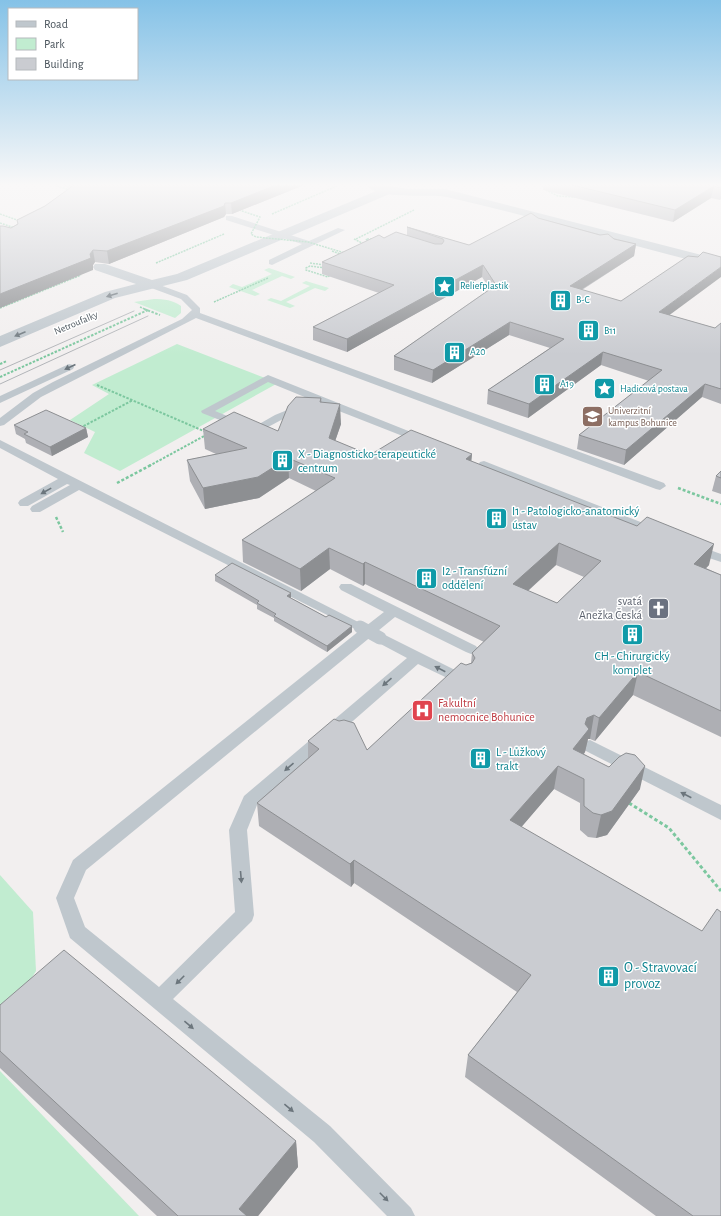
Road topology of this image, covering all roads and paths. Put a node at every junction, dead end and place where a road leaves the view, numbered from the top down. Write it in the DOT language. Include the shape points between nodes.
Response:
graph roads {
  1 [pos="237,242"];
  2 [pos="263,242"];
  3 [pos="301,242"];
  4 [pos="305,242"];
  5 [pos="314,242"];
  6 [pos="360,242"];
  7 [pos="368,242"];
  8 [pos="635,242"];
  9 [pos="669,242"];
  10 [pos="309,244"];
  11 [pos="331,251"];
  12 [pos="345,255"];
  13 [pos="350,255"];
  14 [pos="721,255"];
  15 [pos="276,260"];
  16 [pos="721,264"];
  17 [pos="100,267"];
  18 [pos="329,269"];
  19 [pos="84,274"];
  20 [pos="274,275"];
  21 [pos="149,284"];
  22 [pos="209,303"];
  23 [pos="0,308"];
  24 [pos="148,310"];
  25 [pos="195,314"];
  26 [pos="171,328"];
  27 [pos="0,342"];
  28 [pos="0,356"];
  29 [pos="0,377"];
  30 [pos="95,384"];
  31 [pos="0,400"];
  32 [pos="133,400"];
  33 [pos="321,400"];
  34 [pos="0,423"];
  35 [pos="74,430"];
  36 [pos="0,443"];
  37 [pos="435,445"];
  38 [pos="484,465"];
  39 [pos="73,482"];
  40 [pos="660,486"];
  41 [pos="98,494"];
  42 [pos="24,503"];
  43 [pos="721,504"];
  44 [pos="36,509"];
  45 [pos="55,514"];
  46 [pos="63,532"];
  47 [pos="669,538"];
  48 [pos="684,544"];
  49 [pos="721,558"];
  50 [pos="346,587"];
  51 [pos="394,610"];
  52 [pos="471,649"];
  53 [pos="417,657"];
  54 [pos="464,681"];
  55 [pos="590,746"];
  56 [pos="629,803"];
  57 [pos="721,813"];
  58 [pos="721,891"];
  59 [pos="159,1000"];
  60 [pos="403,1216"];
  1 -- 21 [label="street, Netroufalky" via="169,271"];
  2 -- 21 [label="street, Netroufalky" via="182,277"];
  3 -- 10 [label="lane"];
  4 -- 13 [label="path, bridge"];
  5 -- 10 [label="lane"];
  6 -- 7 [label="path" via="369,247 373,245"];
  8 -- 16 [label="street"];
  9 -- 14 [label="street"];
  10 -- 15 [label="lane"];
  11 -- 12 [label="path"];
  15 -- 18 [label="path" via="329,266 306,268 328,277 331,275 323,272"];
  17 -- 21 [label="street"];
  19 -- 23 [label="path"];
  20 -- 22 [label="path" via="217,302"];
  21 -- 25 [label="lane" via="184,297 197,310"];
  21 -- 27 [label="street, Netroufalky, one-way" via="110,295"];
  21 -- 28 [label="street, Netroufalky" via="126,301"];
  24 -- 29 [label="path"];
  25 -- 26 [label="lane"];
  25 -- 40 [label="lane"];
  26 -- 31 [label="lane, one-way" via="141,334"];
  26 -- 34 [label="lane" via="37,395"];
  30 -- 32 [label="path"];
  32 -- 35 [label="path"];
  32 -- 41 [label="path" via="209,433"];
  33 -- 33 [label="lane" via="279,417 255,432 206,411 268,378"];
  33 -- 37 [label="lane"];
  36 -- 39 [label="lane"];
  38 -- 47 [label="lane"];
  39 -- 41 [label="lane"];
  39 -- 42 [label="lane, one-way"];
  39 -- 44 [label="lane"];
  40 -- 43 [label="path" via="676,488"];
  41 -- 53 [label="lane, bridge"];
  45 -- 46 [label="path"];
  48 -- 49 [label="lane"];
  50 -- 51 [label="lane"];
  51 -- 52 [label="lane"];
  51 -- 59 [label="lane" via="79,865 65,898 77,932"];
  54 -- 53 [label="lane, one-way"];
  53 -- 59 [label="lane, one-way" via="250,801 238,830 245,915"];
  57 -- 55 [label="lane, one-way"];
  56 -- 58 [label="path" via="669,828"];
  59 -- 60 [label="lane, one-way" via="322,1134"];
}
